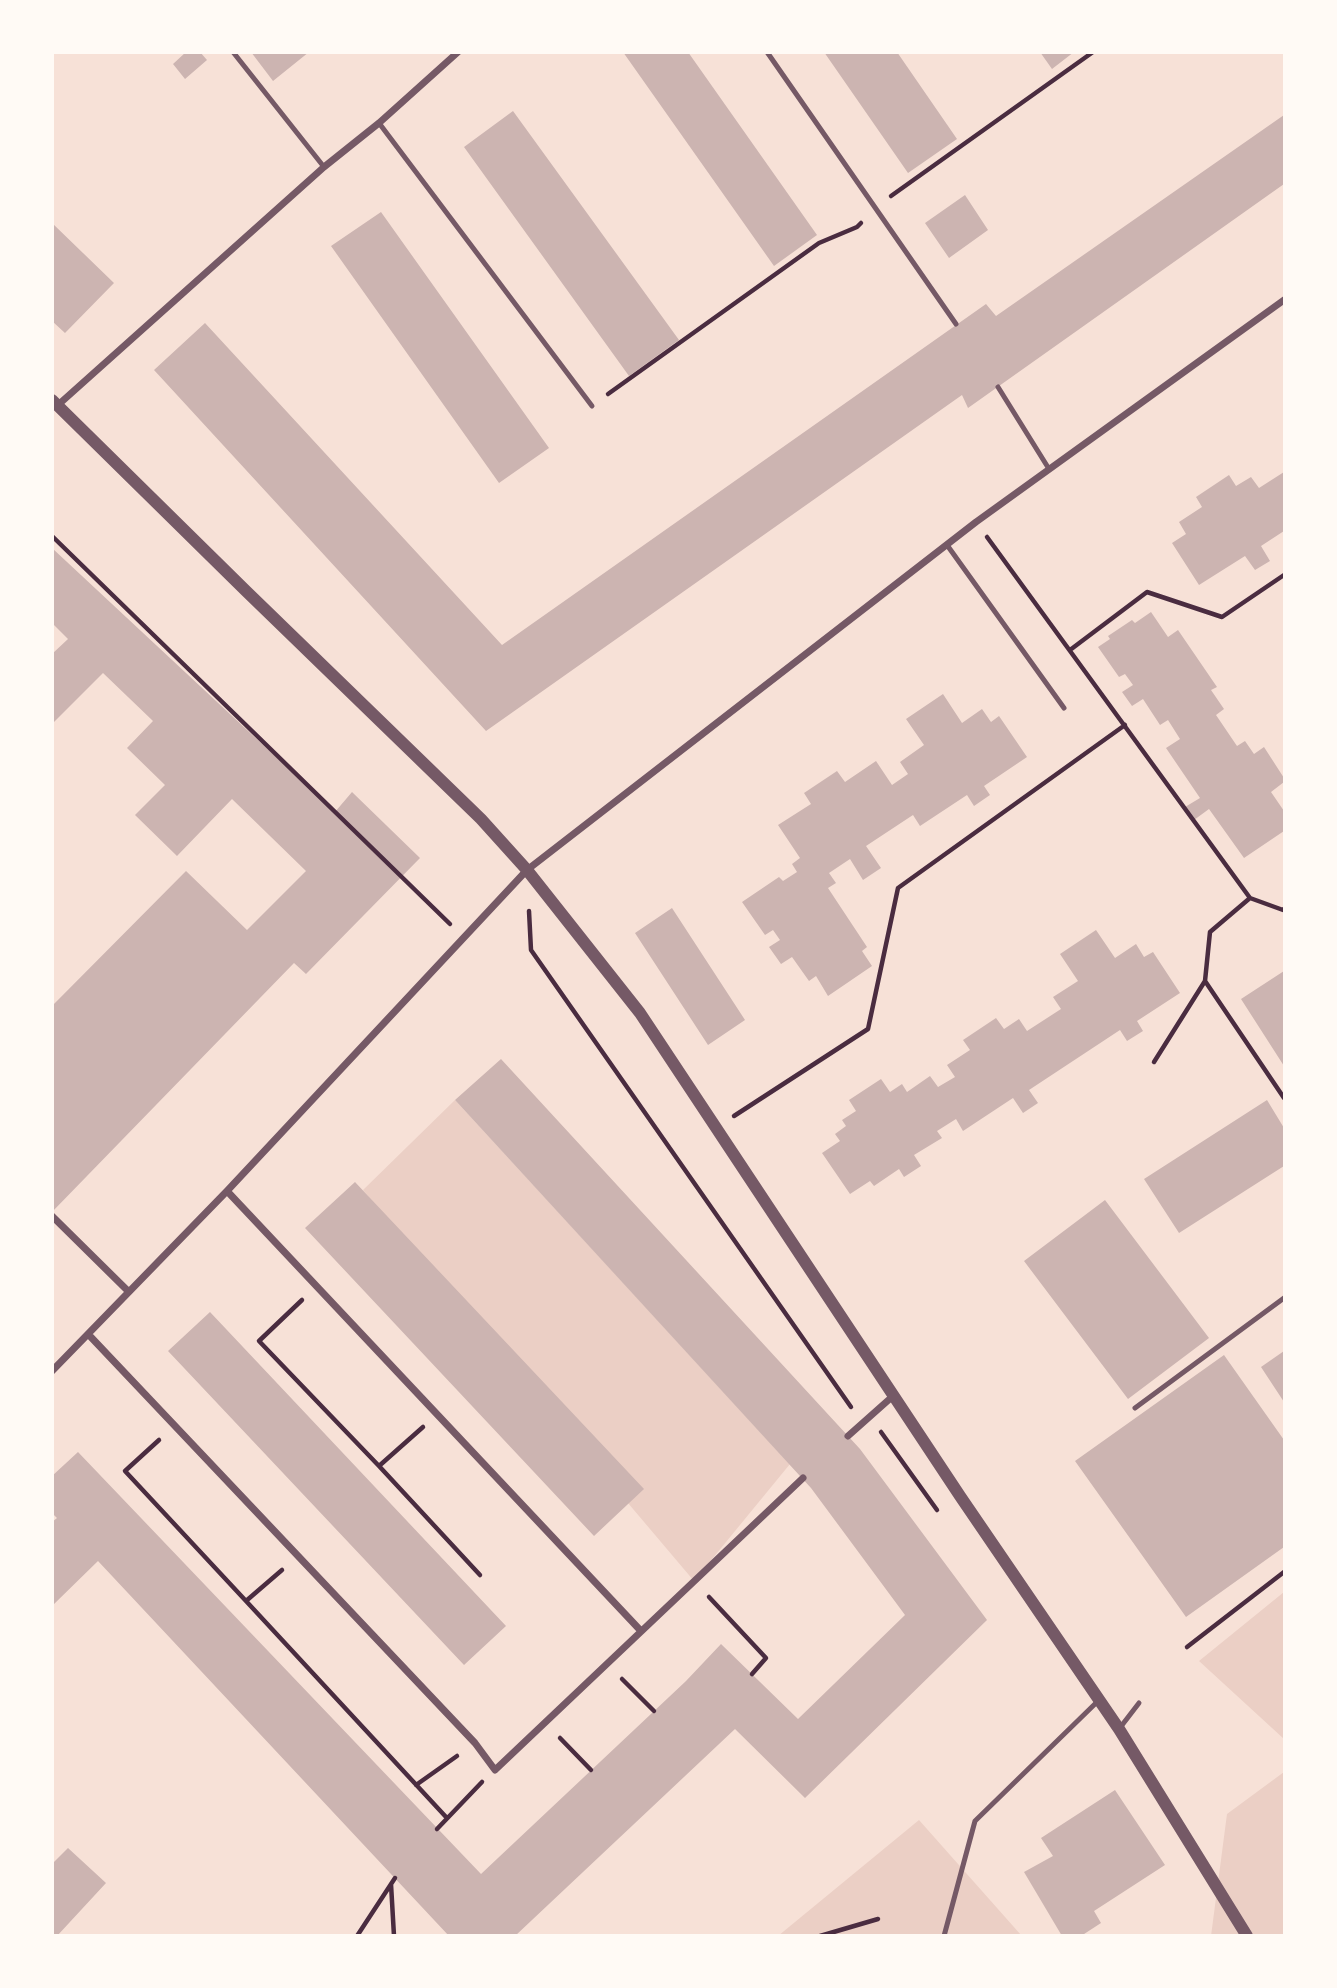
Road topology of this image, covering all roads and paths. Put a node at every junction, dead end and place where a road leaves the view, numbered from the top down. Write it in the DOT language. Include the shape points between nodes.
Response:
graph roads {
  1 [pos="233,52"];
  2 [pos="458,52"];
  3 [pos="767,52"];
  4 [pos="1093,52"];
  5 [pos="379,123"];
  6 [pos="324,167"];
  7 [pos="875,207"];
  8 [pos="1284,300"];
  9 [pos="956,324"];
  10 [pos="998,387"];
  11 [pos="55,403"];
  12 [pos="592,406"];
  13 [pos="1049,469"];
  14 [pos="976,522"];
  15 [pos="52,536"];
  16 [pos="947,545"];
  17 [pos="1284,575"];
  18 [pos="1070,650"];
  19 [pos="1065,708"];
  20 [pos="1125,725"];
  21 [pos="527,870"];
  22 [pos="1250,898"];
  23 [pos="1284,909"];
  24 [pos="464,937"];
  25 [pos="1205,981"];
  26 [pos="1154,1062"];
  27 [pos="1284,1098"];
  28 [pos="717,1127"];
  29 [pos="227,1191"];
  30 [pos="52,1216"];
  31 [pos="316,1287"];
  32 [pos="128,1292"];
  33 [pos="1284,1298"];
  34 [pos="88,1334"];
  35 [pos="52,1371"];
  36 [pos="893,1396"];
  37 [pos="1135,1408"];
  38 [pos="437,1415"];
  39 [pos="174,1425"];
  40 [pos="848,1436"];
  41 [pos="379,1466"];
  42 [pos="803,1478"];
  43 [pos="299,1556"];
  44 [pos="1284,1572"];
  45 [pos="480,1575"];
  46 [pos="694,1581"];
  47 [pos="246,1601"];
  48 [pos="641,1631"];
  49 [pos="1187,1647"];
  50 [pos="606,1664"];
  51 [pos="752,1674"];
  52 [pos="1099,1700"];
  53 [pos="1139,1703"];
  54 [pos="654,1711"];
  55 [pos="544,1722"];
  56 [pos="1119,1729"];
  57 [pos="475,1743"];
  58 [pos="495,1770"];
  59 [pos="591,1770"];
  60 [pos="416,1785"];
  61 [pos="446,1817"];
  62 [pos="437,1829"];
  63 [pos="878,1919"];
  64 [pos="357,1936"];
  65 [pos="394,1936"];
  66 [pos="820,1936"];
  67 [pos="944,1936"];
  68 [pos="1247,1936"];
  1 -- 6 [label="lane"];
  2 -- 5 [label="street"];
  3 -- 7 [label="lane"];
  4 -- 7 [label="path"];
  5 -- 6 [label="street"];
  5 -- 12 [label="lane"];
  6 -- 11 [label="street"];
  7 -- 9 [label="lane"];
  7 -- 12 [label="path" via="857,227 819,243"];
  8 -- 13 [label="street"];
  10 -- 13 [label="lane"];
  11 -- 21 [label="street" via="481,819"];
  13 -- 14 [label="street"];
  14 -- 16 [label="street"];
  14 -- 18 [label="path"];
  15 -- 24 [label="path"];
  16 -- 19 [label="lane"];
  16 -- 21 [label="street"];
  17 -- 18 [label="path" via="1222,617 1147,592"];
  18 -- 20 [label="path"];
  20 -- 22 [label="path"];
  20 -- 28 [label="path" via="898,888 868,1029"];
  21 -- 24 [label="street"];
  21 -- 28 [label="street" via="640,1013"];
  22 -- 23 [label="path"];
  22 -- 25 [label="path" via="1210,932"];
  24 -- 29 [label="street"];
  25 -- 26 [label="path"];
  25 -- 27 [label="path"];
  28 -- 36 [label="street"];
  29 -- 31 [label="street"];
  29 -- 32 [label="street"];
  30 -- 32 [label="street"];
  31 -- 38 [label="street"];
  31 -- 41 [label="path" via="259,1341"];
  32 -- 34 [label="street"];
  33 -- 37 [label="lane"];
  34 -- 35 [label="street"];
  34 -- 39 [label="street"];
  36 -- 40 [label="street"];
  36 -- 52 [label="street"];
  38 -- 41 [label="path"];
  38 -- 48 [label="street"];
  39 -- 43 [label="street"];
  39 -- 47 [label="path" via="125,1471"];
  41 -- 45 [label="path"];
  42 -- 46 [label="street"];
  43 -- 47 [label="path"];
  43 -- 57 [label="street"];
  44 -- 49 [label="path"];
  46 -- 48 [label="street"];
  46 -- 51 [label="path" via="766,1658"];
  47 -- 60 [label="path"];
  48 -- 50 [label="street"];
  50 -- 54 [label="path"];
  50 -- 55 [label="street"];
  52 -- 56 [label="street"];
  52 -- 67 [label="lane" via="975,1821"];
  53 -- 56 [label="lane"];
  55 -- 58 [label="street"];
  55 -- 59 [label="path"];
  56 -- 68 [label="street"];
  57 -- 58 [label="street"];
  57 -- 60 [label="path"];
  58 -- 61 [label="path"];
  60 -- 61 [label="path"];
  61 -- 62 [label="path"];
  63 -- 66 [label="path"];
  64 -- 65 [label="path" via="393,1880"];
}
